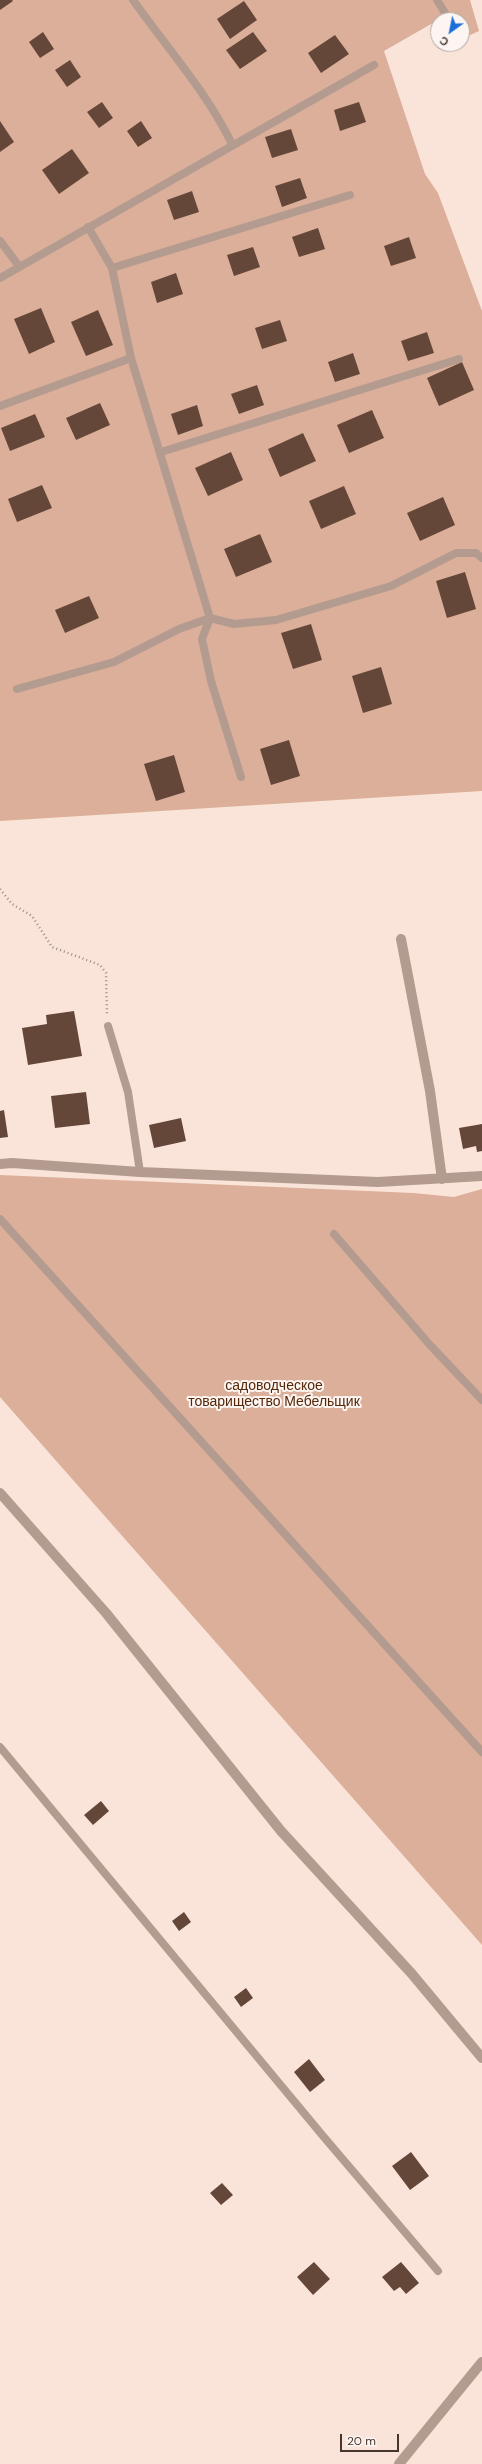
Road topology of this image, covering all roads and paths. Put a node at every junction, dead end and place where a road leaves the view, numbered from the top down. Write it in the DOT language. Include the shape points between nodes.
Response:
graph roads {
  1 [pos="133,0"];
  2 [pos="437,0"];
  3 [pos="444,12"];
  4 [pos="374,65"];
  5 [pos="232,144"];
  6 [pos="350,195"];
  7 [pos="88,227"];
  8 [pos="0,241"];
  9 [pos="19,266"];
  10 [pos="112,268"];
  11 [pos="0,278"];
  12 [pos="131,358"];
  13 [pos="459,359"];
  14 [pos="0,406"];
  15 [pos="161,452"];
  16 [pos="482,558"];
  17 [pos="210,618"];
  18 [pos="17,689"];
  19 [pos="241,777"];
  20 [pos="0,889"];
  21 [pos="401,939"];
  22 [pos="108,1026"];
  23 [pos="0,1164"];
  24 [pos="140,1172"];
  25 [pos="482,1176"];
  26 [pos="442,1179"];
  27 [pos="0,1219"];
  28 [pos="334,1234"];
  29 [pos="482,1400"];
  30 [pos="0,1494"];
  31 [pos="0,1747"];
  32 [pos="482,1752"];
  33 [pos="482,2058"];
  34 [pos="438,2272"];
  35 [pos="482,2362"];
  36 [pos="399,2464"];
  1 -- 5 [label="lane" via="197,84 218,116"];
  2 -- 3 [label="lane"];
  4 -- 5 [label="lane"];
  5 -- 7 [label="lane"];
  6 -- 10 [label="lane"];
  7 -- 9 [label="lane"];
  7 -- 10 [label="lane"];
  8 -- 9 [label="lane"];
  9 -- 11 [label="lane"];
  10 -- 12 [label="lane"];
  12 -- 14 [label="lane"];
  12 -- 15 [label="lane"];
  13 -- 15 [label="lane"];
  15 -- 17 [label="lane" via="185,542"];
  16 -- 17 [label="lane" via="476,553 456,553 391,586 276,620 234,624"];
  17 -- 18 [label="lane" via="179,629 114,662"];
  17 -- 19 [label="lane" via="202,639 211,681"];
  20 -- 22 [label="path" via="12,904 32,916 52,947 100,965 106,973"];
  21 -- 26 [label="street" via="430,1091"];
  22 -- 24 [label="lane" via="128,1092"];
  23 -- 24 [label="street"];
  24 -- 26 [label="street" via="378,1182"];
  25 -- 26 [label="street"];
  27 -- 32 [label="lane"];
  28 -- 29 [label="lane" via="430,1345"];
  30 -- 33 [label="street" via="106,1613 280,1831 407,1968"];
  31 -- 34 [label="lane"];
  35 -- 36 [label="street"];
}
